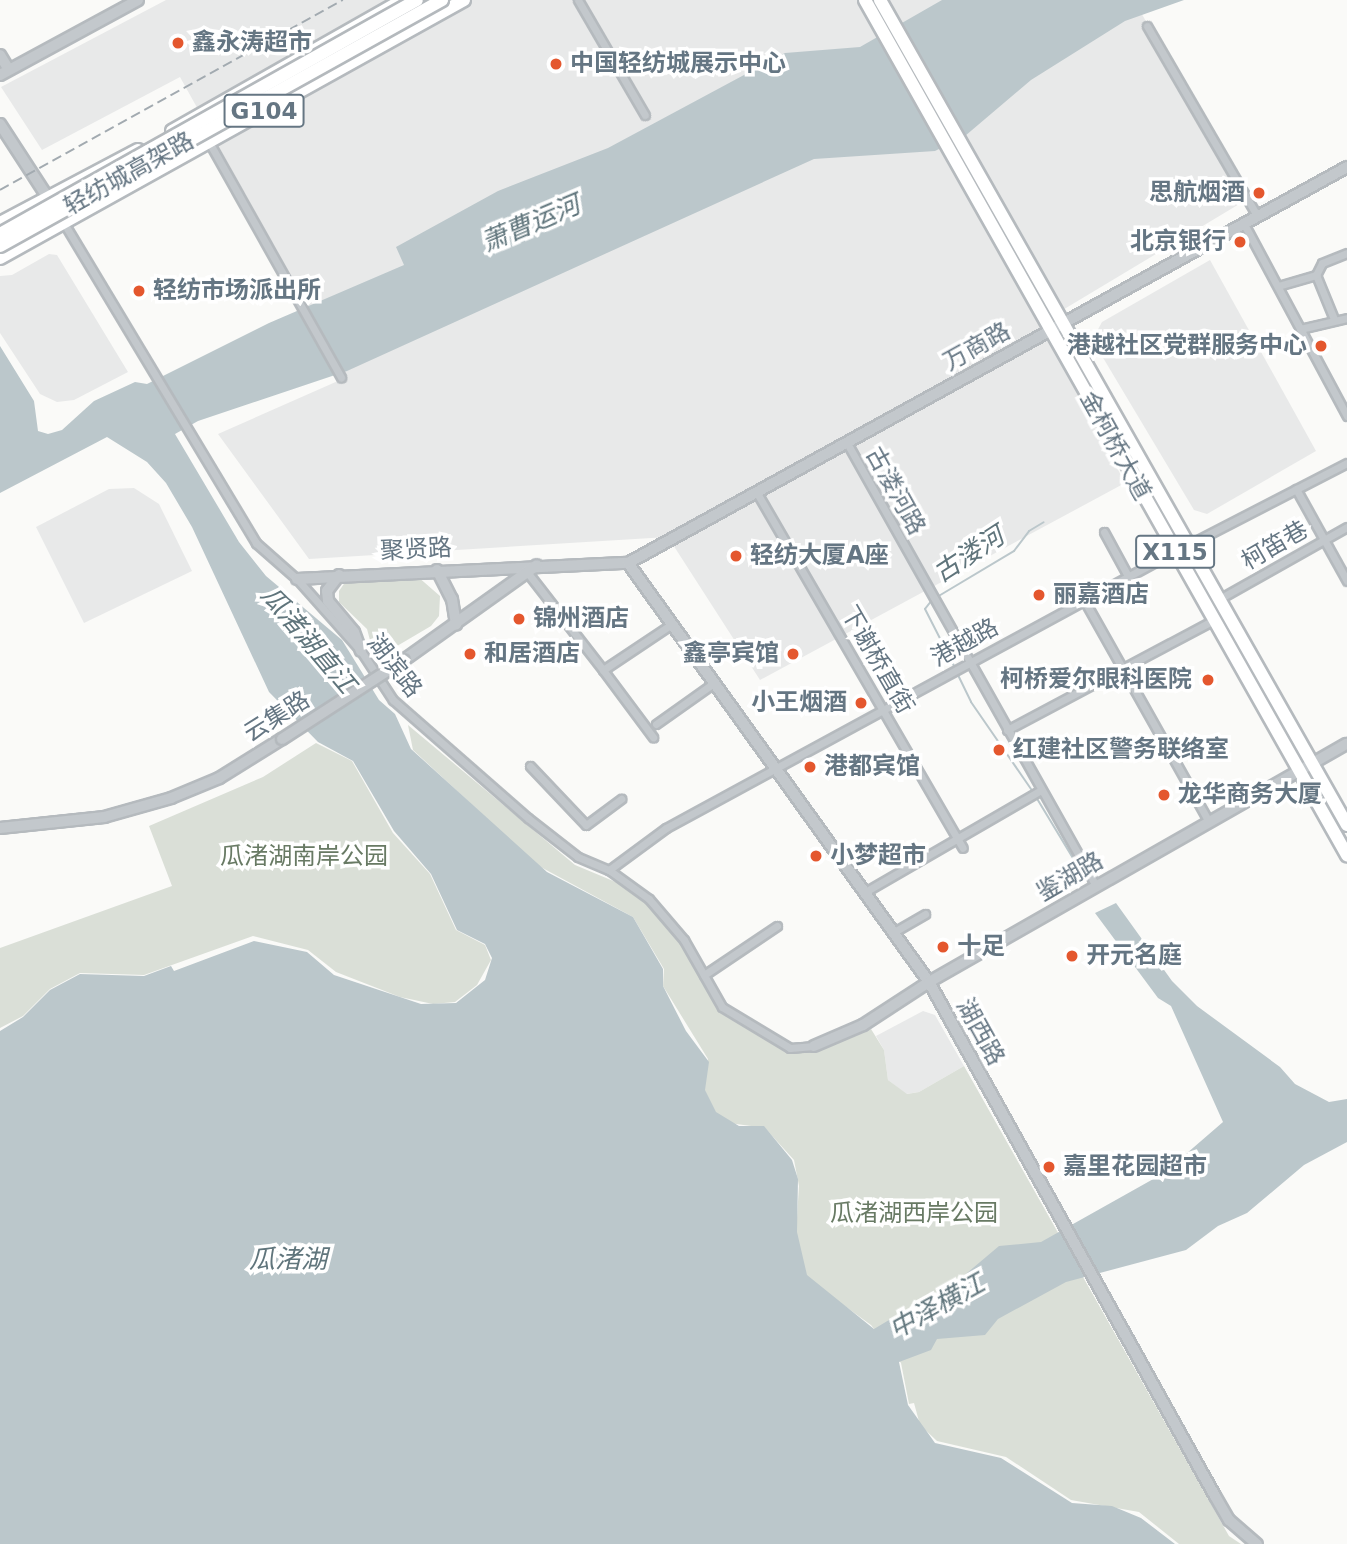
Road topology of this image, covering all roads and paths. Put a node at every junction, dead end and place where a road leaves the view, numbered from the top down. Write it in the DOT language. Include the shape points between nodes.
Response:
graph roads {
  1 [pos="138,0"];
  2 [pos="403,0"];
  3 [pos="417,0"];
  4 [pos="442,0"];
  5 [pos="464,0"];
  6 [pos="578,0"];
  7 [pos="871,2"];
  8 [pos="1147,26"];
  9 [pos="0,55"];
  10 [pos="5,73"];
  11 [pos="645,114"];
  12 [pos="0,124"];
  13 [pos="209,142"];
  14 [pos="1347,167"];
  15 [pos="48,198"];
  16 [pos="1257,216"];
  17 [pos="0,223"];
  18 [pos="1244,224"];
  19 [pos="65,225"];
  20 [pos="0,234"];
  21 [pos="0,246"];
  22 [pos="1347,253"];
  23 [pos="0,258"];
  24 [pos="1315,275"];
  25 [pos="1278,286"];
  26 [pos="1347,318"];
  27 [pos="1334,319"];
  28 [pos="1063,324"];
  29 [pos="1300,329"];
  30 [pos="1050,331"];
  31 [pos="341,377"];
  32 [pos="1347,416"];
  33 [pos="847,443"];
  34 [pos="1347,463"];
  35 [pos="1296,489"];
  36 [pos="757,493"];
  37 [pos="1347,527"];
  38 [pos="1104,532"];
  39 [pos="1324,540"];
  40 [pos="1191,543"];
  41 [pos="1175,551"];
  42 [pos="628,563"];
  43 [pos="537,565"];
  44 [pos="437,570"];
  45 [pos="527,572"];
  46 [pos="339,575"];
  47 [pos="1128,576"];
  48 [pos="297,579"];
  49 [pos="1347,581"];
  50 [pos="1221,598"];
  51 [pos="1084,600"];
  52 [pos="1214,620"];
  53 [pos="672,624"];
  54 [pos="456,625"];
  55 [pos="361,651"];
  56 [pos="969,663"];
  57 [pos="1124,667"];
  58 [pos="603,670"];
  59 [pos="715,682"];
  60 [pos="884,710"];
  61 [pos="656,724"];
  62 [pos="1007,730"];
  63 [pos="653,737"];
  64 [pos="1347,744"];
  65 [pos="530,765"];
  66 [pos="1314,765"];
  67 [pos="778,768"];
  68 [pos="1302,772"];
  69 [pos="1037,793"];
  70 [pos="621,799"];
  71 [pos="1209,822"];
  72 [pos="1347,825"];
  73 [pos="0,828"];
  74 [pos="957,838"];
  75 [pos="962,848"];
  76 [pos="1347,855"];
  77 [pos="609,870"];
  78 [pos="1096,886"];
  79 [pos="865,892"];
  80 [pos="925,914"];
  81 [pos="777,926"];
  82 [pos="894,932"];
  83 [pos="704,975"];
  84 [pos="929,982"];
  85 [pos="814,1046"];
  86 [pos="1257,1544"];
  1 -- 10 [label="street"];
  2 -- 15 [label="main road, G104"];
  3 -- 20 [label="main road, 轻纺城高架路, bridge"];
  4 -- 21 [label="main road, 轻纺城高架路, bridge"];
  5 -- 13 [label="main road, G104"];
  6 -- 11 [label="street"];
  7 -- 28 [label="main road, 金柯桥大道 / X115"];
  7 -- 30 [label="main road, 金柯桥大道 / X115"];
  8 -- 16 [label="street"];
  9 -- 10 [label="street"];
  12 -- 15 [label="street"];
  13 -- 19 [label="main road, G104"];
  13 -- 31 [label="street"];
  14 -- 16 [label="street, 万商路"];
  15 -- 17 [label="main road, G104"];
  15 -- 19 [label="street, 湖滨路"];
  16 -- 18 [label="street, 万商路"];
  18 -- 25 [label="street"];
  18 -- 28 [label="street, 万商路"];
  19 -- 23 [label="main road, G104"];
  19 -- 48 [label="street, 湖滨路" via="256,543"];
  22 -- 24 [label="street" via="1322,263"];
  24 -- 25 [label="street"];
  24 -- 27 [label="street"];
  25 -- 29 [label="street"];
  26 -- 27 [label="street"];
  27 -- 29 [label="street"];
  28 -- 30 [label="street, 万商路"];
  28 -- 40 [label="main road, 金柯桥大道 / X115"];
  29 -- 32 [label="street"];
  30 -- 33 [label="street, 万商路"];
  30 -- 41 [label="main road, 金柯桥大道 / X115"];
  33 -- 36 [label="street, 万商路"];
  33 -- 56 [label="street, 古溇河路"];
  34 -- 35 [label="street, 港越路"];
  35 -- 39 [label="street"];
  35 -- 40 [label="street, 港越路"];
  36 -- 42 [label="street, 万商路"];
  36 -- 60 [label="street, 下谢桥直街"];
  37 -- 39 [label="street, 柯笛巷"];
  38 -- 47 [label="street"];
  39 -- 49 [label="street"];
  39 -- 50 [label="street, 柯笛巷"];
  40 -- 41 [label="street, 港越路"];
  40 -- 50 [label="main road, 金柯桥大道 / X115"];
  41 -- 47 [label="street, 港越路"];
  41 -- 52 [label="main road, 金柯桥大道 / X115"];
  42 -- 43 [label="street"];
  42 -- 53 [label="street, 湖西路"];
  43 -- 44 [label="street, 聚贤路"];
  43 -- 45 [label="street, 云集路"];
  44 -- 46 [label="street, 聚贤路"];
  44 -- 54 [label="street" via="452,599"];
  45 -- 54 [label="street, 云集路"];
  45 -- 58 [label="street"];
  46 -- 48 [label="street, 聚贤路"];
  46 -- 55 [label="street" via="327,591 328,601 354,632"];
  47 -- 51 [label="street, 港越路"];
  48 -- 55 [label="street, 湖滨路"];
  50 -- 66 [label="main road, 金柯桥大道 / X115"];
  51 -- 56 [label="street, 港越路"];
  51 -- 57 [label="street"];
  52 -- 57 [label="street"];
  52 -- 68 [label="main road, 金柯桥大道 / X115"];
  53 -- 58 [label="street"];
  53 -- 59 [label="street, 湖西路"];
  54 -- 73 [label="street, 云集路, bridge" via="219,778 171,798 104,817"];
  55 -- 77 [label="street, 湖滨路" via="393,700 471,772 578,857"];
  56 -- 60 [label="street, 港越路"];
  56 -- 62 [label="street, 古溇河路"];
  57 -- 62 [label="street"];
  57 -- 71 [label="street"];
  58 -- 63 [label="street"];
  59 -- 61 [label="street"];
  59 -- 67 [label="street, 湖西路"];
  60 -- 67 [label="street, 港越路"];
  60 -- 74 [label="street, 下谢桥直街"];
  62 -- 69 [label="street, 古溇河路"];
  64 -- 66 [label="street, 鉴湖路"];
  65 -- 70 [label="street" via="586,825"];
  66 -- 68 [label="street, 鉴湖路"];
  66 -- 72 [label="main road, 金柯桥大道 / X115"];
  67 -- 77 [label="street, 港越路" via="666,828"];
  67 -- 79 [label="street, 湖西路"];
  68 -- 71 [label="street, 鉴湖路"];
  68 -- 76 [label="main road, 金柯桥大道 / X115"];
  69 -- 74 [label="street"];
  69 -- 78 [label="street, 古溇河路"];
  71 -- 78 [label="street, 鉴湖路"];
  74 -- 75 [label="street, 下谢桥直街"];
  74 -- 79 [label="street"];
  77 -- 83 [label="street, 湖滨路" via="649,899 684,940"];
  78 -- 84 [label="street, 鉴湖路"];
  79 -- 82 [label="street, 湖西路"];
  80 -- 82 [label="street"];
  81 -- 83 [label="street"];
  82 -- 84 [label="street, 湖西路"];
  83 -- 85 [label="street, 湖滨路" via="723,1007 766,1036 790,1048"];
  84 -- 85 [label="street, 鉴湖路" via="863,1025"];
  84 -- 86 [label="street, 湖西路" via="1214,1496 1229,1520"];
}
